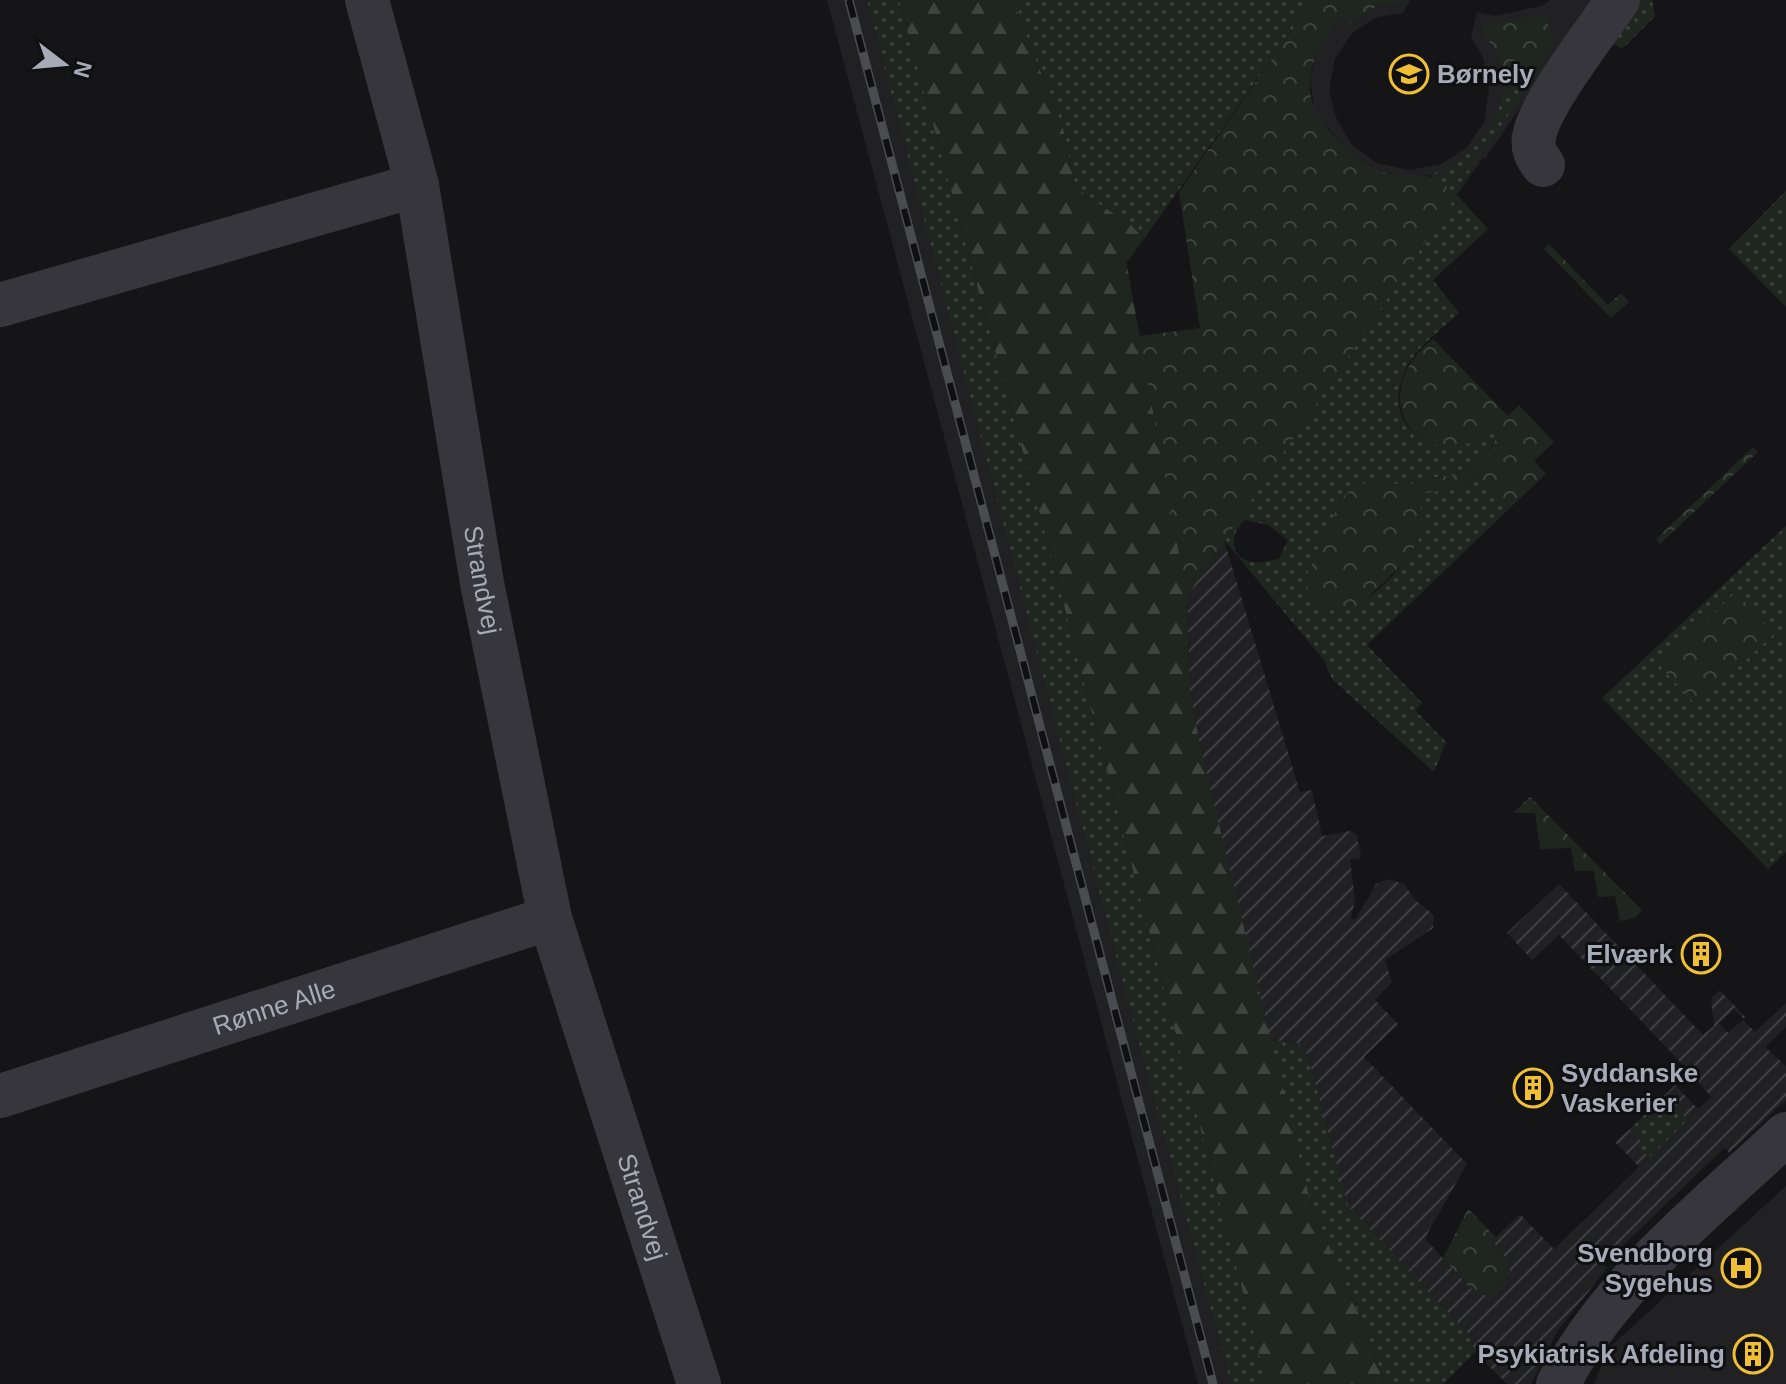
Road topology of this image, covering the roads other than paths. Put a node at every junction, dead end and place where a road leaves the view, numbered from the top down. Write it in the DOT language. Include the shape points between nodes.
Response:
graph roads {
  1 [pos="367,0"];
  2 [pos="1618,0"];
  3 [pos="1543,165"];
  4 [pos="417,185"];
  5 [pos="0,305"];
  6 [pos="550,918"];
  7 [pos="0,1096"];
  8 [pos="1786,1134"];
  9 [pos="699,1384"];
  10 [pos="1558,1384"];
  1 -- 4 [label="street, Strandvej"];
  2 -- 3 [label="street" via="1538,120 1533,144"];
  4 -- 5 [label="street"];
  4 -- 6 [label="street, Strandvej" via="482,583"];
  6 -- 7 [label="street, Rønne Alle"];
  6 -- 9 [label="street, Strandvej"];
  8 -- 10 [label="street" via="1629,1282 1597,1320"];
}
